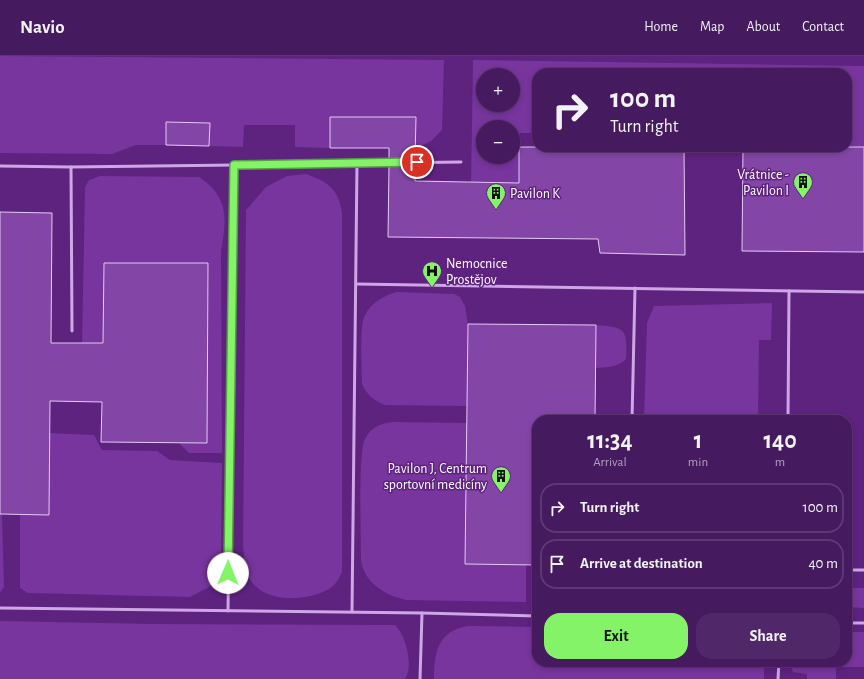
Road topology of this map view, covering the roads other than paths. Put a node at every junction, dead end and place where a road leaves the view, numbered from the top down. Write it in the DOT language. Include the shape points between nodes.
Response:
graph roads {
  1 [pos="461,162"];
  2 [pos="357,163"];
  3 [pos="234,165"];
  4 [pos="0,166"];
  5 [pos="71,168"];
  6 [pos="356,284"];
  7 [pos="635,288"];
  8 [pos="789,291"];
  9 [pos="864,292"];
  10 [pos="72,331"];
  11 [pos="632,415"];
  12 [pos="788,415"];
  13 [pos="852,570"];
  14 [pos="864,570"];
  15 [pos="0,608"];
  16 [pos="228,611"];
  17 [pos="352,612"];
  18 [pos="422,613"];
  19 [pos="532,616"];
  20 [pos="852,623"];
  21 [pos="864,623"];
  22 [pos="779,667"];
  23 [pos="420,679"];
  24 [pos="778,679"];
  1 -- 2 [label="lane"];
  2 -- 3 [label="lane"];
  2 -- 6 [label="lane"];
  3 -- 5 [label="lane"];
  3 -- 16 [label="lane"];
  4 -- 5 [label="lane"];
  5 -- 10 [label="lane"];
  6 -- 7 [label="lane"];
  6 -- 17 [label="lane"];
  7 -- 8 [label="lane"];
  7 -- 11 [label="lane"];
  8 -- 9 [label="lane"];
  8 -- 12 [label="lane"];
  13 -- 14 [label="lane"];
  15 -- 16 [label="lane"];
  16 -- 17 [label="lane"];
  17 -- 18 [label="lane"];
  18 -- 19 [label="lane"];
  18 -- 23 [label="lane"];
  20 -- 21 [label="lane"];
  22 -- 24 [label="lane"];
}
